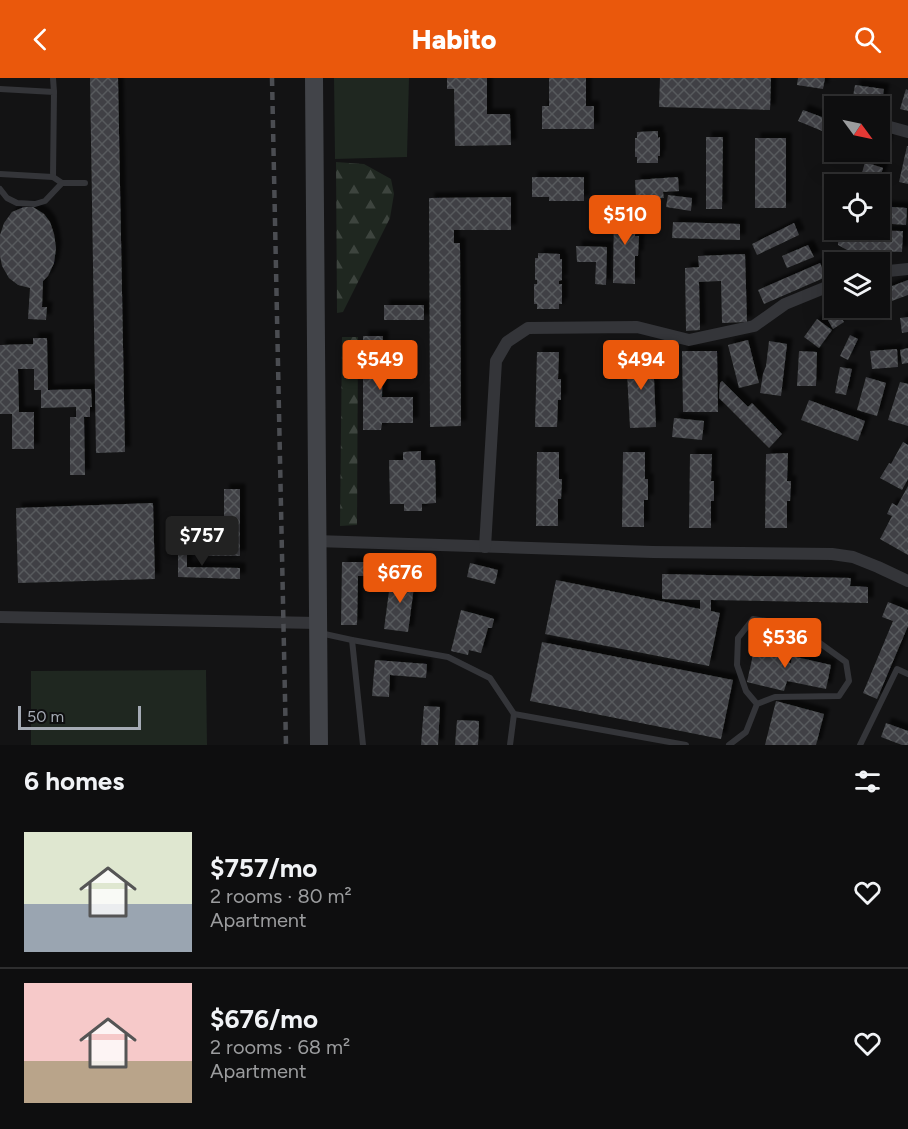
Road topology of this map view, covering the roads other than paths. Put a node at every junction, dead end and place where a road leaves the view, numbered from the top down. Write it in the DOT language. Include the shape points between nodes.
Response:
graph roads {
  1 [pos="53,78"];
  2 [pos="314,78"];
  3 [pos="0,89"];
  4 [pos="54,92"];
  5 [pos="890,127"];
  6 [pos="908,132"];
  7 [pos="0,174"];
  8 [pos="53,177"];
  9 [pos="62,183"];
  10 [pos="85,183"];
  11 [pos="0,189"];
  12 [pos="908,269"];
  13 [pos="890,271"];
  14 [pos="824,288"];
  15 [pos="316,541"];
  16 [pos="485,547"];
  17 [pos="908,581"];
  18 [pos="0,617"];
  19 [pos="317,628"];
  20 [pos="352,640"];
  21 [pos="908,674"];
  22 [pos="757,704"];
  23 [pos="514,714"];
  24 [pos="319,745"];
  25 [pos="363,745"];
  26 [pos="510,745"];
  27 [pos="686,745"];
  28 [pos="729,745"];
  29 [pos="860,745"];
  1 -- 4 [label="lane"];
  2 -- 15 [label="main road"];
  3 -- 4 [label="lane"];
  4 -- 8 [label="lane"];
  5 -- 6 [label="street"];
  7 -- 8 [label="lane"];
  8 -- 9 [label="lane"];
  9 -- 10 [label="lane"];
  9 -- 11 [label="lane" via="45,201 35,204 17,203"];
  12 -- 13 [label="street"];
  14 -- 16 [label="street" via="784,304 754,326 689,340 637,327 528,328 507,342 496,361"];
  15 -- 16 [label="street"];
  15 -- 19 [label="main road"];
  16 -- 17 [label="street" via="832,555 853,557"];
  18 -- 19 [label="street"];
  19 -- 20 [label="lane"];
  19 -- 24 [label="main road"];
  20 -- 23 [label="lane" via="448,657 490,678"];
  20 -- 25 [label="lane"];
  21 -- 29 [label="lane" via="897,669"];
  22 -- 22 [label="lane" via="775,697 839,696 849,681 846,662 810,636 785,624 753,619 738,638 737,665 746,691"];
  22 -- 28 [label="lane" via="746,732"];
  23 -- 26 [label="lane"];
  23 -- 27 [label="lane"];
}
